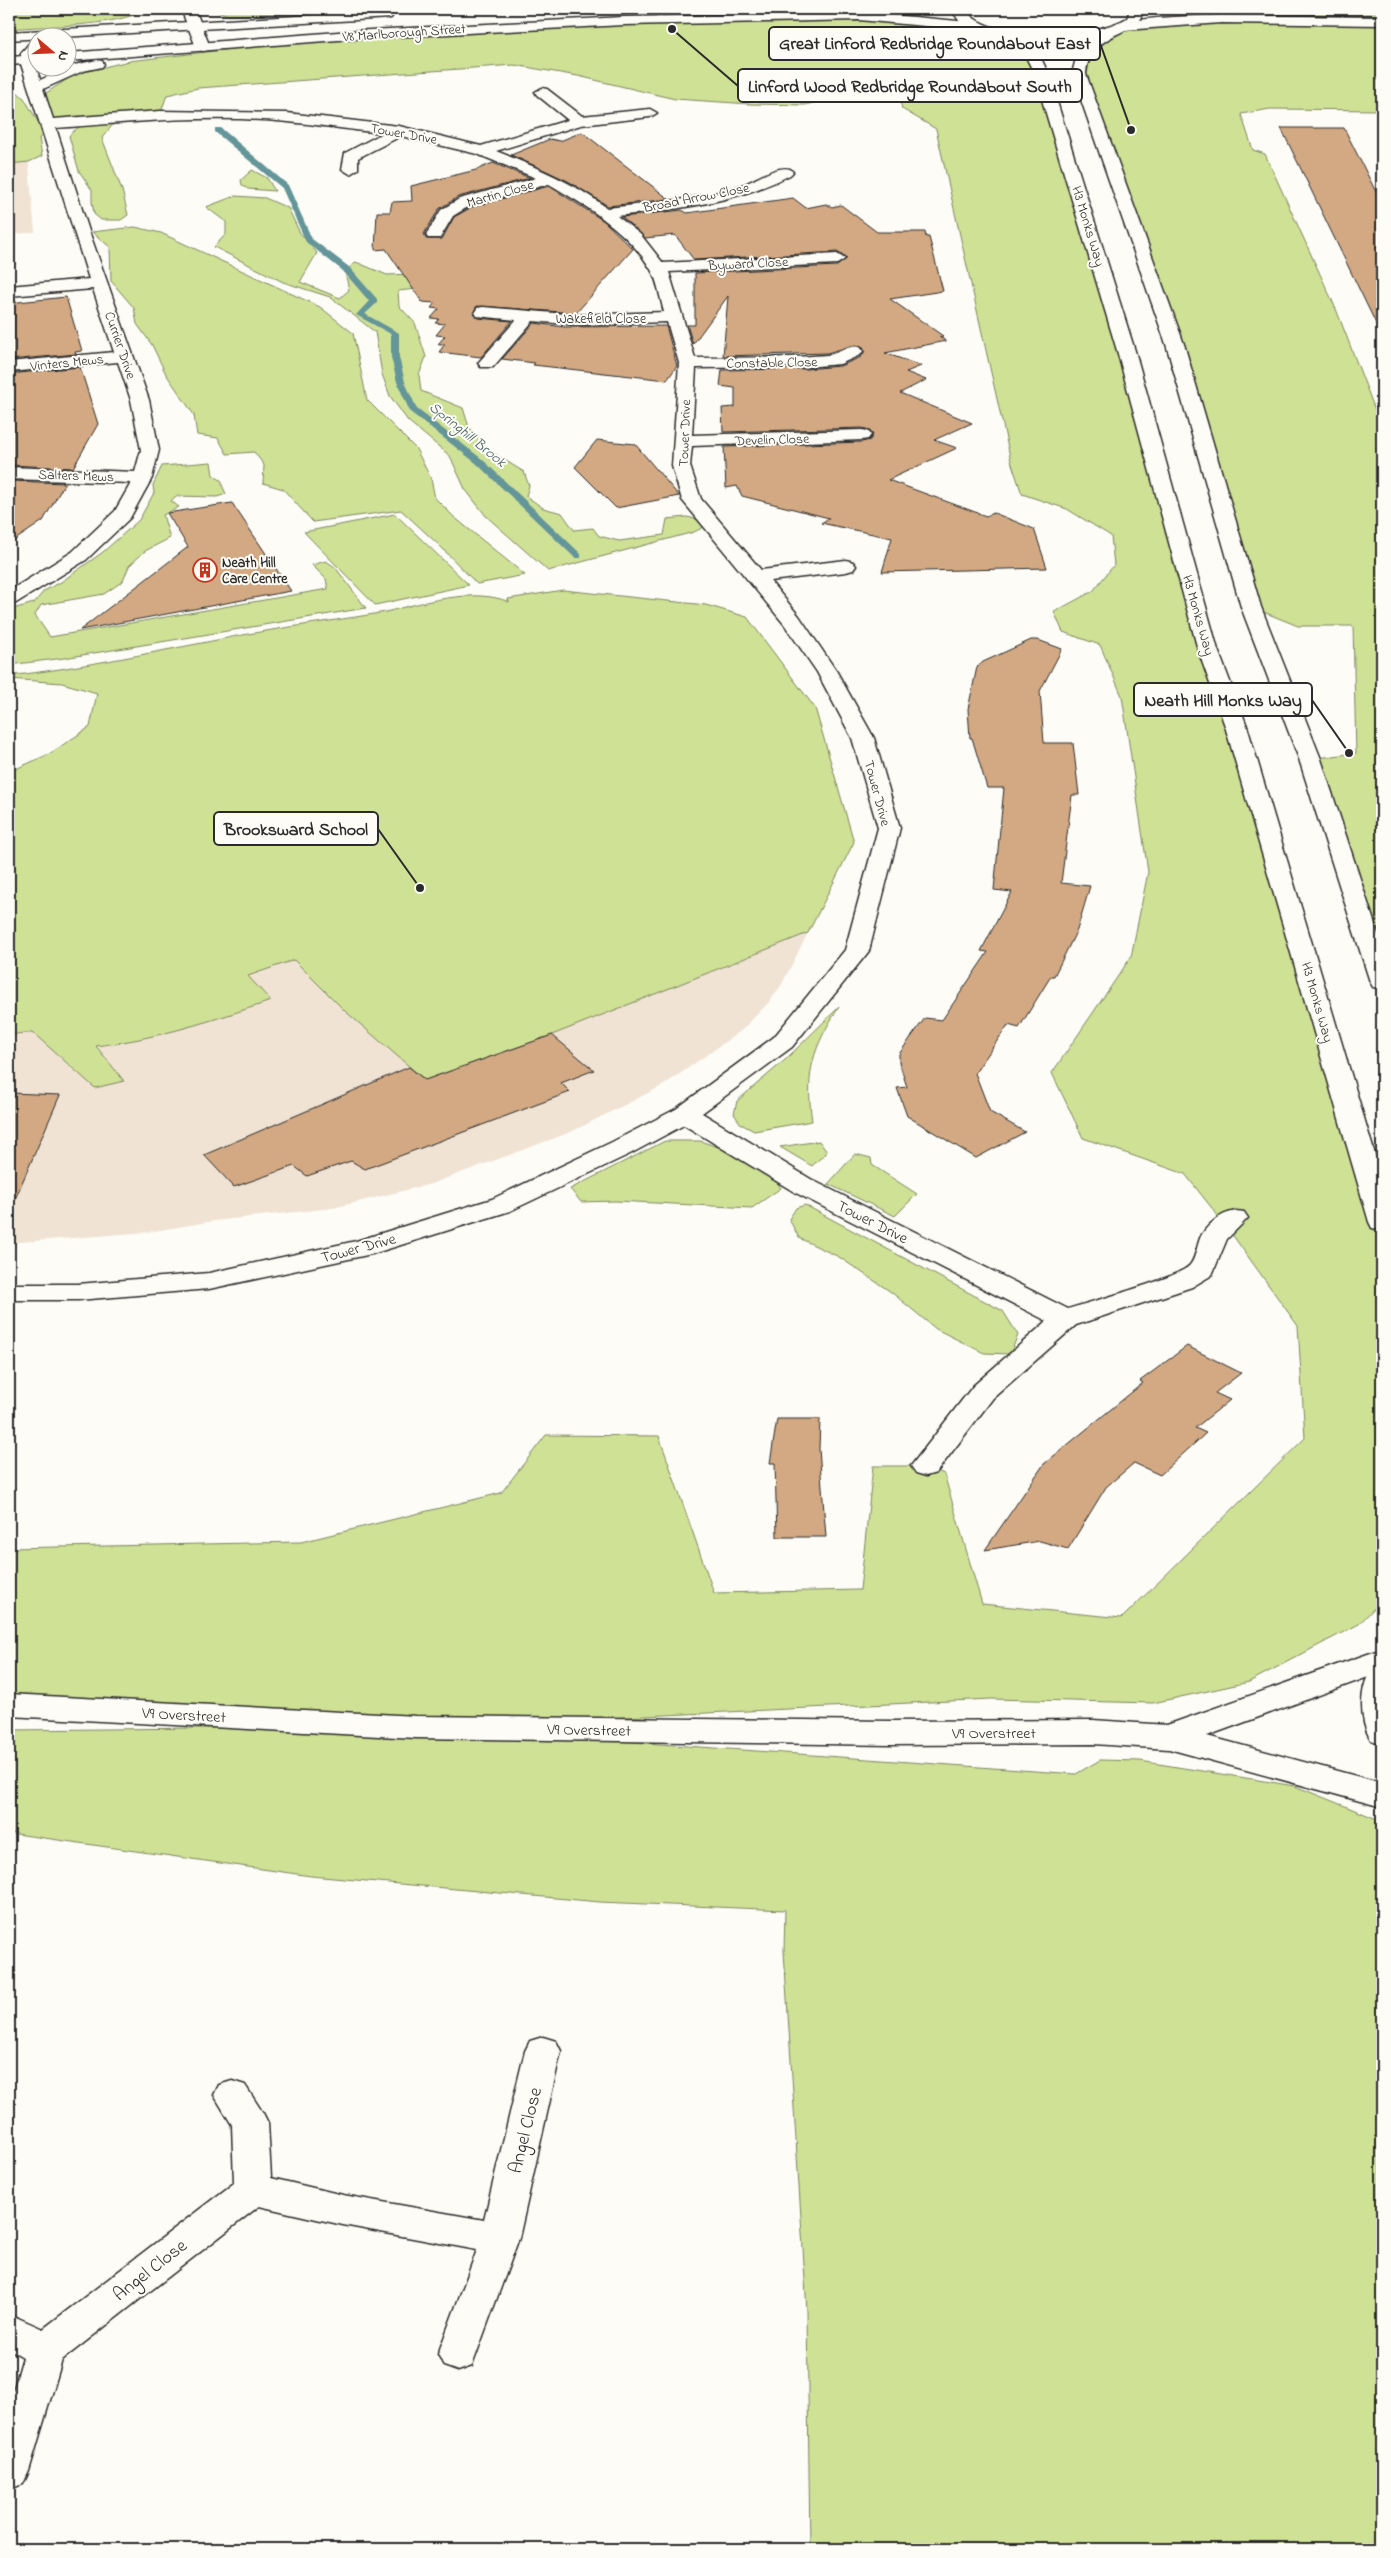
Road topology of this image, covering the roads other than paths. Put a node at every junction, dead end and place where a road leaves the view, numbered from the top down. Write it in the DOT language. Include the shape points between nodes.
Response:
graph roads {
  1 [pos="188,9"];
  2 [pos="958,9"];
  3 [pos="1133,9"];
  4 [pos="1178,9"];
  5 [pos="150,14"];
  6 [pos="398,14"];
  7 [pos="1240,18"];
  8 [pos="1382,21"];
  9 [pos="194,24"];
  10 [pos="1124,26"];
  11 [pos="78,29"];
  12 [pos="986,29"];
  13 [pos="1109,31"];
  14 [pos="78,33"];
  15 [pos="9,36"];
  16 [pos="28,36"];
  17 [pos="204,47"];
  18 [pos="9,48"];
  19 [pos="152,51"];
  20 [pos="28,56"];
  21 [pos="78,56"];
  22 [pos="28,58"];
  23 [pos="9,61"];
  24 [pos="34,78"];
  25 [pos="36,87"];
  26 [pos="542,92"];
  27 [pos="650,112"];
  28 [pos="579,121"];
  29 [pos="48,124"];
  30 [pos="399,131"];
  31 [pos="482,151"];
  32 [pos="350,169"];
  33 [pos="785,172"];
  34 [pos="551,179"];
  35 [pos="604,214"];
  36 [pos="434,235"];
  37 [pos="837,258"];
  38 [pos="659,268"];
  39 [pos="101,283"];
  40 [pos="9,291"];
  41 [pos="483,312"];
  42 [pos="528,317"];
  43 [pos="674,317"];
  44 [pos="854,351"];
  45 [pos="125,356"];
  46 [pos="487,363"];
  47 [pos="688,363"];
  48 [pos="9,367"];
  49 [pos="862,435"];
  50 [pos="682,441"];
  51 [pos="9,473"];
  52 [pos="143,478"];
  53 [pos="846,566"];
  54 [pos="756,577"];
  55 [pos="9,598"];
  56 [pos="1382,982"];
  57 [pos="685,1114"];
  58 [pos="1235,1218"];
  59 [pos="1382,1222"];
  60 [pos="9,1292"];
  61 [pos="1066,1319"];
  62 [pos="926,1466"];
  63 [pos="1382,1660"];
  64 [pos="1382,1678"];
  65 [pos="9,1705"];
  66 [pos="1382,1732"];
  67 [pos="1169,1737"];
  68 [pos="1382,1794"];
  69 [pos="544,2051"];
  70 [pos="232,2095"];
  71 [pos="253,2189"];
  72 [pos="500,2238"];
  73 [pos="9,2330"];
  74 [pos="45,2350"];
  75 [pos="458,2354"];
  76 [pos="9,2471"];
  1 -- 9 [label="street"];
  2 -- 12 [label="street" via="961,16"];
  3 -- 10 [label="street" via="1136,12 1133,20"];
  4 -- 7 [label="street"];
  5 -- 11 [label="street"];
  6 -- 9 [label="street, V8 Marlborough Street"];
  7 -- 8 [label="street"];
  7 -- 10 [label="street" via="1170,20"];
  9 -- 14 [label="street, V8 Marlborough Street"];
  9 -- 17 [label="street"];
  10 -- 13 [label="street"];
  12 -- 13 [label="street, V8 Marlborough Street" via="1052,38"];
  12 -- 17 [label="street, V8 Marlborough Street" via="859,16 773,16 517,25"];
  12 -- 59 [label="street, H3 Monks Way" via="1022,44 1034,55 1041,73 1127,354 1208,650 1236,726"];
  13 -- 56 [label="street" via="1086,48 1079,64 1079,74 1175,344 1252,607 1310,759"];
  15 -- 16 [label="street, V8 Marlborough Street"];
  17 -- 19 [label="street, V8 Marlborough Street"];
  18 -- 20 [label="street"];
  19 -- 21 [label="street, V8 Marlborough Street"];
  19 -- 25 [label="street" via="79,68"];
  22 -- 23 [label="street"];
  24 -- 25 [label="street, Currier Drive"];
  25 -- 29 [label="street, Currier Drive"];
  26 -- 28 [label="street"];
  27 -- 28 [label="street"];
  28 -- 31 [label="street"];
  29 -- 30 [label="street, Tower Drive" via="160,115 236,115 287,117"];
  29 -- 39 [label="street, Currier Drive" via="81,232"];
  30 -- 31 [label="street, Tower Drive"];
  30 -- 32 [label="street" via="350,156"];
  31 -- 34 [label="street, Tower Drive"];
  33 -- 35 [label="street, Broad Arrow Close" via="766,184 717,196"];
  34 -- 35 [label="street, Tower Drive" via="583,197"];
  34 -- 36 [label="street, Martin Close" via="465,202 447,213"];
  35 -- 38 [label="street, Tower Drive" via="635,238"];
  37 -- 38 [label="street, Byward Close"];
  38 -- 43 [label="street, Tower Drive"];
  39 -- 40 [label="street"];
  39 -- 45 [label="street, Currier Drive"];
  41 -- 42 [label="street, Wakefield Close"];
  42 -- 43 [label="street, Wakefield Close" via="578,320"];
  42 -- 46 [label="street"];
  43 -- 47 [label="street, Tower Drive"];
  44 -- 47 [label="street, Constable Close" via="840,359 806,362"];
  45 -- 48 [label="street, Vinters Mews"];
  45 -- 52 [label="street, Currier Drive" via="140,400 150,450"];
  47 -- 50 [label="street, Tower Drive"];
  49 -- 50 [label="street, Develin Close"];
  50 -- 54 [label="street, Tower Drive" via="681,466 692,500"];
  51 -- 52 [label="street, Salters Mews"];
  52 -- 55 [label="street, Currier Drive" via="123,514 79,556"];
  53 -- 54 [label="street"];
  54 -- 57 [label="street, Tower Drive" via="792,620 827,672 863,738 889,828 857,951 783,1042"];
  57 -- 60 [label="street, Tower Drive" via="501,1205 362,1248 209,1281 78,1292"];
  57 -- 61 [label="street, Tower Drive" via="805,1187"];
  58 -- 61 [label="street" via="1215,1236 1202,1269 1182,1281"];
  61 -- 62 [label="street" via="983,1392"];
  63 -- 67 [label="street, V9 Overstreet"];
  64 -- 66 [label="street" via="1378,1705"];
  65 -- 67 [label="street, V9 Overstreet" via="416,1727 1093,1732"];
  67 -- 68 [label="street, V9 Overstreet"];
  69 -- 72 [label="street, Angel Close"];
  70 -- 71 [label="street" via="250,2123"];
  71 -- 72 [label="street" via="343,2210"];
  71 -- 74 [label="street, Angel Close"];
  72 -- 75 [label="street, Angel Close"];
  73 -- 74 [label="street"];
  74 -- 76 [label="street"];
}
